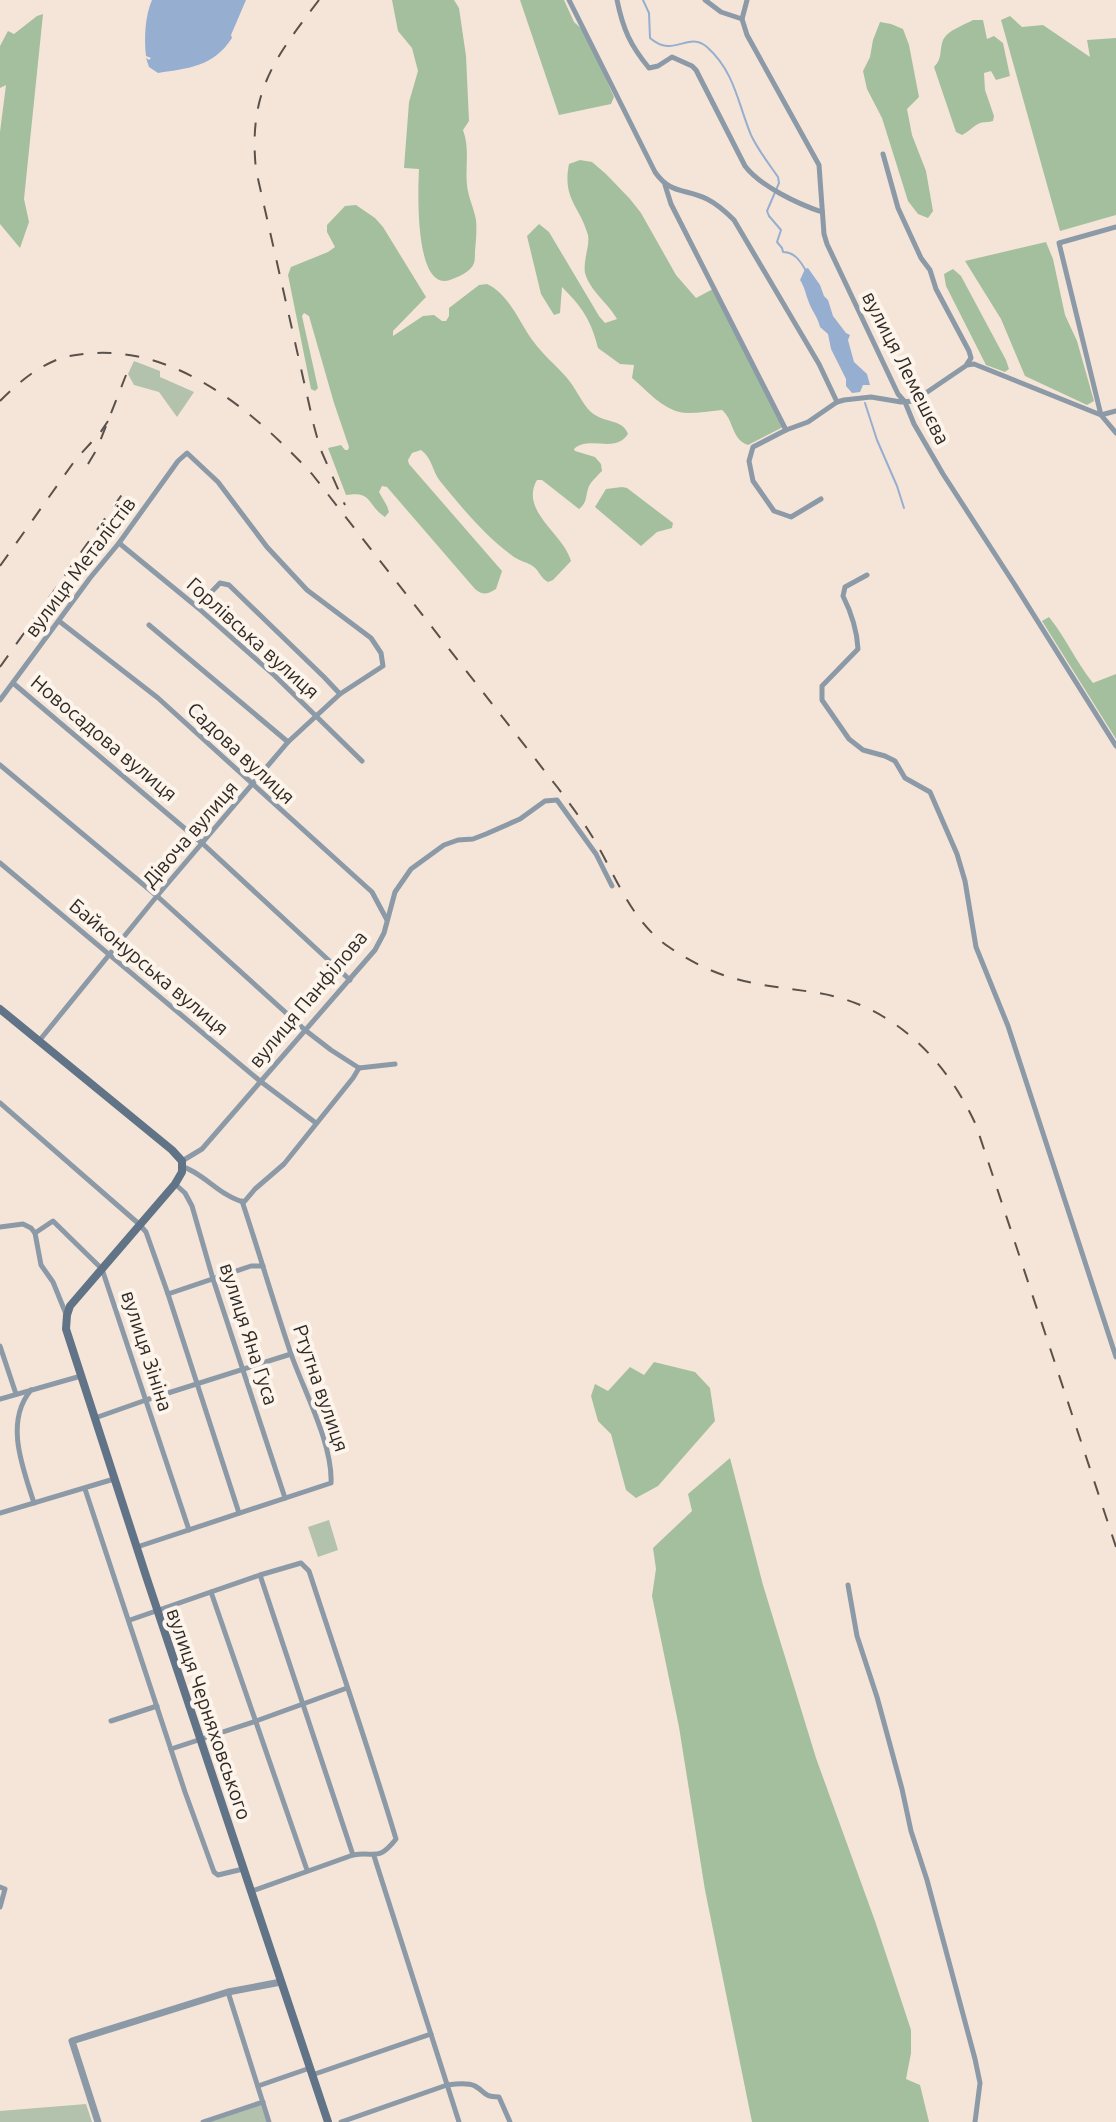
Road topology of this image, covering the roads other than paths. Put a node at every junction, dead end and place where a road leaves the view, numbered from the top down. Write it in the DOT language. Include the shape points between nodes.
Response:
graph roads {
  1 [pos="569,0"];
  2 [pos="617,0"];
  3 [pos="705,0"];
  4 [pos="747,0"];
  5 [pos="742,19"];
  6 [pos="883,154"];
  7 [pos="665,185"];
  8 [pos="822,212"];
  9 [pos="1116,227"];
  10 [pos="967,365"];
  11 [pos="837,402"];
  12 [pos="905,402"];
  13 [pos="1116,411"];
  14 [pos="1101,415"];
  15 [pos="786,430"];
  16 [pos="1116,433"];
  17 [pos="821,499"];
  18 [pos="119,543"];
  19 [pos="867,575"];
  20 [pos="197,607"];
  21 [pos="59,621"];
  22 [pos="149,625"];
  23 [pos="383,666"];
  24 [pos="13,683"];
  25 [pos="340,694"];
  26 [pos="0,700"];
  27 [pos="316,716"];
  28 [pos="288,742"];
  29 [pos="1116,746"];
  30 [pos="362,761"];
  31 [pos="0,765"];
  32 [pos="252,786"];
  33 [pos="202,843"];
  34 [pos="0,863"];
  35 [pos="612,886"];
  36 [pos="157,896"];
  37 [pos="388,921"];
  38 [pos="109,955"];
  39 [pos="350,980"];
  40 [pos="0,1009"];
  41 [pos="305,1030"];
  42 [pos="39,1041"];
  43 [pos="395,1064"];
  44 [pos="359,1068"];
  45 [pos="260,1081"];
  46 [pos="0,1103"];
  47 [pos="316,1123"];
  48 [pos="182,1164"];
  49 [pos="175,1184"];
  50 [pos="243,1202"];
  51 [pos="139,1224"];
  52 [pos="0,1227"];
  53 [pos="35,1233"];
  54 [pos="264,1267"];
  55 [pos="102,1269"];
  56 [pos="213,1279"];
  57 [pos="168,1294"];
  58 [pos="67,1315"];
  59 [pos="0,1346"];
  60 [pos="291,1354"];
  61 [pos="1116,1357"];
  62 [pos="243,1369"];
  63 [pos="81,1376"];
  64 [pos="197,1384"];
  65 [pos="31,1390"];
  66 [pos="16,1394"];
  67 [pos="0,1399"];
  68 [pos="146,1400"];
  69 [pos="95,1418"];
  70 [pos="115,1479"];
  71 [pos="85,1489"];
  72 [pos="285,1498"];
  73 [pos="34,1503"];
  74 [pos="0,1513"];
  75 [pos="239,1513"];
  76 [pos="189,1530"];
  77 [pos="137,1547"];
  78 [pos="260,1575"];
  79 [pos="848,1585"];
  80 [pos="211,1592"];
  81 [pos="157,1609"];
  82 [pos="130,1620"];
  83 [pos="347,1688"];
  84 [pos="303,1704"];
  85 [pos="157,1706"];
  86 [pos="111,1721"];
  87 [pos="256,1721"];
  88 [pos="201,1738"];
  89 [pos="171,1749"];
  90 [pos="353,1855"];
  91 [pos="374,1856"];
  92 [pos="244,1868"];
  93 [pos="307,1870"];
  94 [pos="3,1888"];
  95 [pos="252,1891"];
  96 [pos="0,1907"];
  97 [pos="281,1982"];
  98 [pos="228,1992"];
  99 [pos="431,2034"];
  100 [pos="311,2072"];
  101 [pos="447,2085"];
  102 [pos="258,2086"];
  103 [pos="263,2102"];
  104 [pos="98,2122"];
  105 [pos="203,2122"];
  106 [pos="269,2122"];
  107 [pos="328,2122"];
  108 [pos="341,2122"];
  109 [pos="459,2122"];
  110 [pos="510,2122"];
  111 [pos="975,2122"];
  1 -- 7 [label="street"];
  2 -- 8 [label="street" via="624,30 649,68 672,57 696,70 753,176"];
  3 -- 5 [label="street"];
  4 -- 5 [label="street"];
  5 -- 8 [label="street, вулиця Лемешєва" via="819,165"];
  6 -- 10 [label="street" via="898,208 969,351"];
  7 -- 11 [label="street" via="706,198 734,220"];
  7 -- 15 [label="street"];
  8 -- 12 [label="street, вулиця Лемешєва" via="831,254"];
  9 -- 14 [label="street" via="1059,243"];
  10 -- 12 [label="street"];
  10 -- 14 [label="street"];
  11 -- 12 [label="street" via="871,397"];
  11 -- 15 [label="street"];
  12 -- 29 [label="street, вулиця Лемешєва" via="943,474"];
  13 -- 14 [label="street"];
  14 -- 16 [label="street"];
  15 -- 17 [label="street" via="753,447 753,481 774,511 791,517"];
  18 -- 20 [label="street, Горлівська вулиця"];
  18 -- 21 [label="street, вулиця Металістів"];
  18 -- 23 [label="street, вулиця Металістів" via="187,453 218,482 307,590 371,638"];
  19 -- 61 [label="street" via="845,587 858,649 822,686 822,700 849,739 895,761 905,778 930,792 957,854 976,947 1008,1026"];
  20 -- 25 [label="street" via="220,583 229,585"];
  20 -- 27 [label="street, Горлівська вулиця"];
  21 -- 24 [label="street, вулиця Металістів"];
  21 -- 32 [label="street, Садова вулиця" via="158,698"];
  22 -- 28 [label="street"];
  23 -- 25 [label="street, Дівоча вулиця"];
  24 -- 26 [label="street, вулиця Металістів"];
  24 -- 33 [label="street, Новосадова вулиця"];
  25 -- 27 [label="street, Дівоча вулиця"];
  27 -- 28 [label="street, Дівоча вулиця"];
  27 -- 30 [label="street, Горлівська вулиця"];
  28 -- 32 [label="street, Дівоча вулиця"];
  31 -- 36 [label="street"];
  32 -- 33 [label="street, Дівоча вулиця"];
  32 -- 37 [label="street, Садова вулиця" via="372,892"];
  33 -- 36 [label="street, Дівоча вулиця"];
  33 -- 39 [label="street, Новосадова вулиця"];
  34 -- 38 [label="street, Байконурська вулиця"];
  35 -- 37 [label="street, вулиця Панфілова" via="557,800 545,801 520,819 444,845 411,869 395,892"];
  36 -- 38 [label="street, Дівоча вулиця"];
  36 -- 41 [label="street"];
  37 -- 39 [label="street, вулиця Панфілова" via="375,950"];
  38 -- 42 [label="street, Дівоча вулиця"];
  38 -- 45 [label="street, Байконурська вулиця"];
  39 -- 41 [label="street, вулиця Панфілова"];
  40 -- 42 [label="main road"];
  41 -- 44 [label="street"];
  41 -- 45 [label="street, вулиця Панфілова"];
  42 -- 48 [label="main road" via="172,1150"];
  43 -- 44 [label="street"];
  44 -- 47 [label="street"];
  45 -- 47 [label="street, Байконурська вулиця"];
  45 -- 48 [label="street, вулиця Панфілова" via="202,1149"];
  46 -- 51 [label="street"];
  47 -- 50 [label="street" via="284,1164"];
  48 -- 49 [label="main road, вулиця Панфілова"];
  48 -- 50 [label="street"];
  49 -- 51 [label="main road, вулиця Панфілова"];
  49 -- 56 [label="street, вулиця Яна Гуса" via="192,1206"];
  50 -- 54 [label="street, Ртутна вулиця"];
  51 -- 55 [label="main road, вулиця Панфілова"];
  51 -- 57 [label="street"];
  52 -- 53 [label="street" via="23,1224"];
  53 -- 55 [label="street, вулиця Зініна" via="53,1221"];
  53 -- 58 [label="street" via="42,1268"];
  54 -- 56 [label="street"];
  54 -- 60 [label="street, Ртутна вулиця"];
  55 -- 58 [label="main road, вулиця Панфілова"];
  55 -- 68 [label="street, вулиця Зініна"];
  56 -- 57 [label="street"];
  56 -- 62 [label="street, вулиця Яна Гуса"];
  57 -- 64 [label="street"];
  58 -- 63 [label="main road, вулиця Черняховського" via="66,1329"];
  59 -- 66 [label="street"];
  60 -- 62 [label="street"];
  60 -- 72 [label="street, Ртутна вулиця" via="332,1471 331,1483"];
  62 -- 64 [label="street"];
  62 -- 72 [label="street, вулиця Яна Гуса"];
  63 -- 65 [label="street"];
  63 -- 69 [label="main road, вулиця Черняховського"];
  64 -- 68 [label="street"];
  64 -- 75 [label="street"];
  65 -- 66 [label="street"];
  65 -- 73 [label="street" via="18,1411 18,1450"];
  66 -- 67 [label="street"];
  68 -- 69 [label="street"];
  68 -- 76 [label="street, вулиця Зініна"];
  69 -- 70 [label="main road, вулиця Черняховського"];
  70 -- 71 [label="street"];
  70 -- 77 [label="main road, вулиця Черняховського"];
  71 -- 73 [label="street"];
  71 -- 82 [label="street"];
  72 -- 75 [label="street, Ртутна вулиця"];
  73 -- 74 [label="street"];
  75 -- 76 [label="street, Ртутна вулиця"];
  76 -- 77 [label="street, Ртутна вулиця"];
  77 -- 81 [label="main road, вулиця Черняховського"];
  78 -- 80 [label="street"];
  78 -- 83 [label="street" via="301,1563 309,1571"];
  78 -- 84 [label="street"];
  79 -- 111 [label="street" via="857,1636 975,2059 980,2083"];
  80 -- 81 [label="street"];
  80 -- 87 [label="street"];
  81 -- 82 [label="street"];
  81 -- 88 [label="main road, вулиця Черняховського"];
  82 -- 85 [label="street"];
  83 -- 84 [label="street"];
  83 -- 91 [label="street" via="396,1839"];
  84 -- 87 [label="street"];
  84 -- 90 [label="street"];
  85 -- 86 [label="street"];
  85 -- 89 [label="street"];
  87 -- 88 [label="street"];
  87 -- 93 [label="street"];
  88 -- 89 [label="street"];
  88 -- 92 [label="main road, вулиця Черняховського"];
  89 -- 92 [label="street" via="214,1872 223,1875"];
  90 -- 91 [label="street"];
  90 -- 93 [label="street"];
  91 -- 99 [label="street"];
  92 -- 95 [label="main road, вулиця Черняховського"];
  93 -- 95 [label="street"];
  94 -- 96 [label="street"];
  95 -- 97 [label="main road, вулиця Черняховського"];
  97 -- 98 [label="street"];
  97 -- 100 [label="main road, вулиця Черняховського"];
  98 -- 102 [label="street"];
  98 -- 104 [label="street" via="72,2041"];
  99 -- 100 [label="street"];
  99 -- 101 [label="street"];
  100 -- 102 [label="street"];
  100 -- 107 [label="main road, вулиця Черняховського"];
  101 -- 108 [label="street"];
  101 -- 109 [label="street"];
  101 -- 110 [label="street" via="473,2084 486,2096 499,2097"];
  102 -- 103 [label="street"];
  103 -- 105 [label="street"];
  103 -- 106 [label="street"];
}
